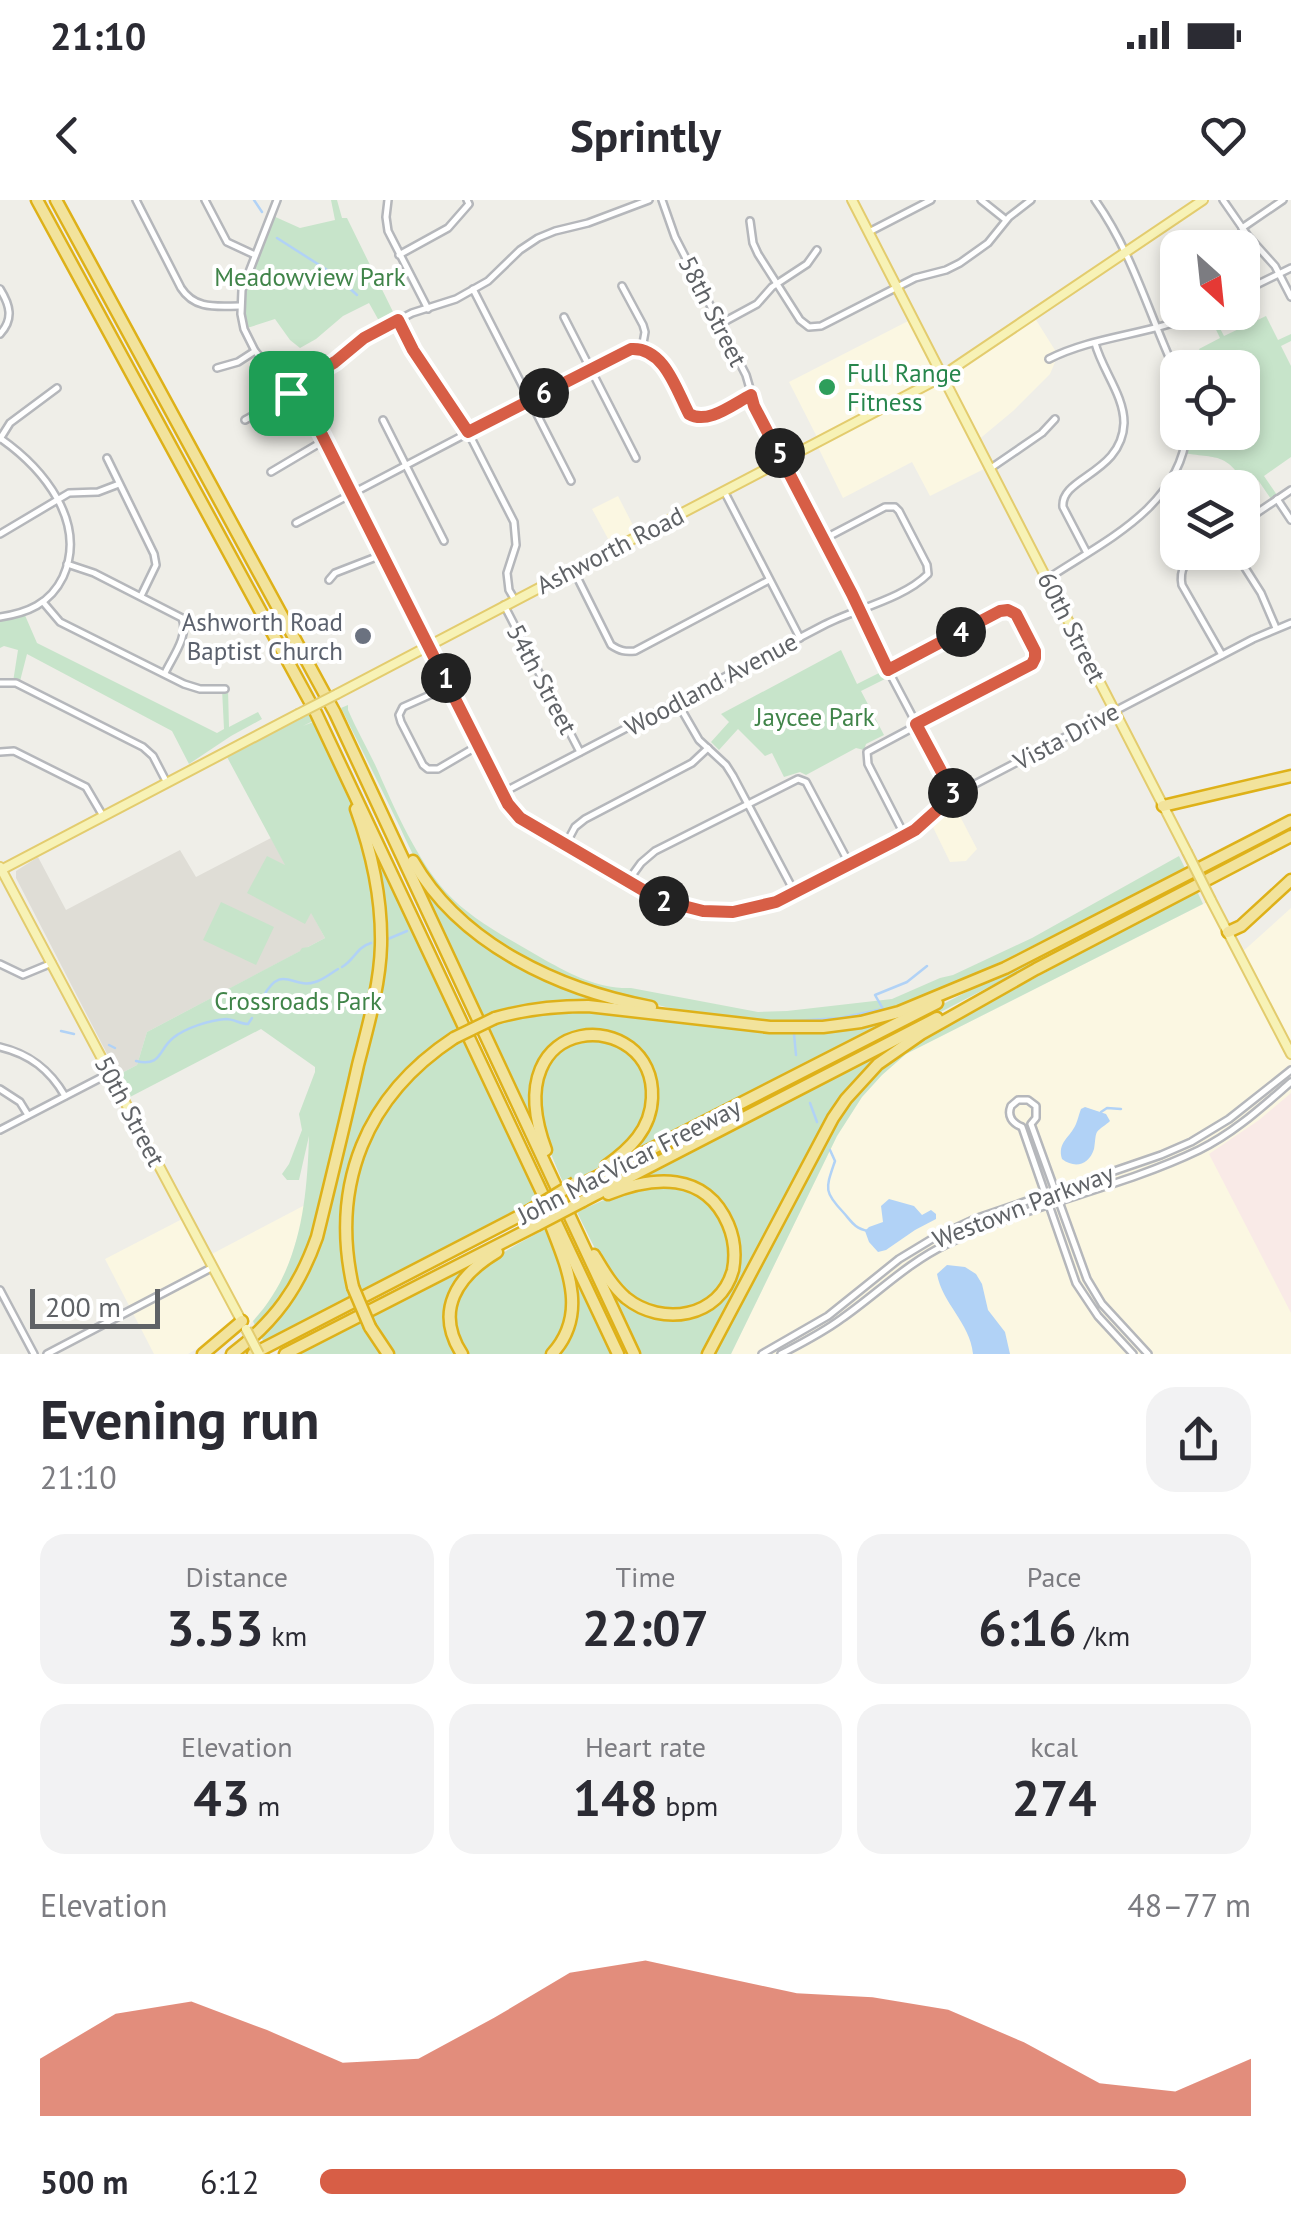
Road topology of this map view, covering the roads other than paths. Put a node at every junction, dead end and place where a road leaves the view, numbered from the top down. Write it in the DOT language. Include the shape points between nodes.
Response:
graph roads {
  1 [pos="37,200"];
  2 [pos="56,200"];
  3 [pos="136,200"];
  4 [pos="205,200"];
  5 [pos="277,200"];
  6 [pos="388,200"];
  7 [pos="467,200"];
  8 [pos="649,200"];
  9 [pos="662,200"];
  10 [pos="852,200"];
  11 [pos="932,200"];
  12 [pos="981,200"];
  13 [pos="1030,200"];
  14 [pos="1095,200"];
  15 [pos="1203,200"];
  16 [pos="1223,200"];
  17 [pos="1283,200"];
  18 [pos="1006,220"];
  19 [pos="750,221"];
  20 [pos="1242,228"];
  21 [pos="868,232"];
  22 [pos="817,250"];
  23 [pos="1124,253"];
  24 [pos="254,255"];
  25 [pos="400,255"];
  26 [pos="1291,268"];
  27 [pos="1280,274"];
  28 [pos="777,283"];
  29 [pos="1260,283"];
  30 [pos="622,286"];
  31 [pos="896,287"];
  32 [pos="0,289"];
  33 [pos="473,290"];
  34 [pos="1291,297"];
  35 [pos="240,306"];
  36 [pos="428,309"];
  37 [pos="564,317"];
  38 [pos="398,320"];
  39 [pos="720,324"];
  40 [pos="1160,326"];
  41 [pos="1156,327"];
  42 [pos="0,334"];
  43 [pos="1095,342"];
  44 [pos="642,349"];
  45 [pos="1166,350"];
  46 [pos="255,351"];
  47 [pos="1049,359"];
  48 [pos="217,368"];
  49 [pos="590,369"];
  50 [pos="943,376"];
  51 [pos="58,388"];
  52 [pos="291,393"];
  53 [pos="751,395"];
  54 [pos="532,400"];
  55 [pos="1055,419"];
  56 [pos="246,420"];
  57 [pos="383,420"];
  58 [pos="468,432"];
  59 [pos="0,439"];
  60 [pos="325,440"];
  61 [pos="1184,450"];
  62 [pos="107,458"];
  63 [pos="636,458"];
  64 [pos="784,460"];
  65 [pos="406,465"];
  66 [pos="990,468"];
  67 [pos="271,472"];
  68 [pos="571,481"];
  69 [pos="119,484"];
  70 [pos="1291,490"];
  71 [pos="724,491"];
  72 [pos="352,492"];
  73 [pos="58,500"];
  74 [pos="1277,500"];
  75 [pos="1260,511"];
  76 [pos="1291,520"];
  77 [pos="296,522"];
  78 [pos="0,534"];
  79 [pos="824,539"];
  80 [pos="444,541"];
  81 [pos="1087,552"];
  82 [pos="384,554"];
  83 [pos="67,564"];
  84 [pos="573,569"];
  85 [pos="1182,570"];
  86 [pos="1246,570"];
  87 [pos="1048,579"];
  88 [pos="329,580"];
  89 [pos="769,580"];
  90 [pos="141,596"];
  91 [pos="514,600"];
  92 [pos="43,602"];
  93 [pos="504,606"];
  94 [pos="858,610"];
  95 [pos="0,617"];
  96 [pos="1291,622"];
  97 [pos="1276,628"];
  98 [pos="800,638"];
  99 [pos="429,645"];
  100 [pos="1222,655"];
  101 [pos="888,670"];
  102 [pos="164,674"];
  103 [pos="0,683"];
  104 [pos="450,686"];
  105 [pos="224,689"];
  106 [pos="677,702"];
  107 [pos="1114,710"];
  108 [pos="320,720"];
  109 [pos="916,724"];
  110 [pos="479,745"];
  111 [pos="708,748"];
  112 [pos="0,752"];
  113 [pos="580,752"];
  114 [pos="1291,776"];
  115 [pos="167,783"];
  116 [pos="502,793"];
  117 [pos="954,795"];
  118 [pos="378,802"];
  119 [pos="748,804"];
  120 [pos="1164,806"];
  121 [pos="103,816"];
  122 [pos="1291,821"];
  123 [pos="905,836"];
  124 [pos="1291,836"];
  125 [pos="566,844"];
  126 [pos="850,864"];
  127 [pos="0,869"];
  128 [pos="1291,880"];
  129 [pos="628,882"];
  130 [pos="795,893"];
  131 [pos="1228,932"];
  132 [pos="52,963"];
  133 [pos="0,964"];
  134 [pos="1005,968"];
  135 [pos="1036,969"];
  136 [pos="716,1021"];
  137 [pos="0,1047"];
  138 [pos="1291,1054"];
  139 [pos="1291,1070"];
  140 [pos="110,1073"];
  141 [pos="1291,1082"];
  142 [pos="0,1089"];
  143 [pos="65,1096"];
  144 [pos="28,1115"];
  145 [pos="1031,1124"];
  146 [pos="1022,1126"];
  147 [pos="0,1130"];
  148 [pos="526,1156"];
  149 [pos="576,1185"];
  150 [pos="558,1189"];
  151 [pos="1055,1191"];
  152 [pos="1045,1195"];
  153 [pos="583,1201"];
  154 [pos="1058,1201"];
  155 [pos="1048,1204"];
  156 [pos="566,1209"];
  157 [pos="537,1225"];
  158 [pos="213,1267"];
  159 [pos="0,1290"];
  160 [pos="244,1325"];
  161 [pos="34,1354"];
  162 [pos="47,1354"];
  163 [pos="202,1354"];
  164 [pos="232,1354"];
  165 [pos="256,1354"];
  166 [pos="285,1354"];
  167 [pos="388,1354"];
  168 [pos="462,1354"];
  169 [pos="552,1354"];
  170 [pos="616,1354"];
  171 [pos="634,1354"];
  172 [pos="708,1354"];
  173 [pos="762,1354"];
  174 [pos="782,1354"];
  175 [pos="1133,1354"];
  176 [pos="1148,1354"];
  1 -- 108 [label="highway"];
  2 -- 118 [label="highway" via="310,664"];
  3 -- 35 [label="street" via="190,300"];
  4 -- 24 [label="street" via="227,242"];
  5 -- 24 [label="street"];
  6 -- 25 [label="street" via="388,230"];
  7 -- 25 [label="street" via="448,228"];
  8 -- 33 [label="street" via="538,238"];
  9 -- 39 [label="street, 58th Street"];
  10 -- 21 [label="main road, 60th Street"];
  11 -- 21 [label="street"];
  12 -- 18 [label="street"];
  13 -- 18 [label="street"];
  14 -- 23 [label="street"];
  15 -- 23 [label="main road, Ashworth Road"];
  16 -- 20 [label="street"];
  17 -- 20 [label="street"];
  18 -- 31 [label="street" via="960,263"];
  19 -- 28 [label="street" via="753,242"];
  20 -- 27 [label="street"];
  21 -- 31 [label="main road, 60th Street"];
  22 -- 28 [label="street"];
  23 -- 41 [label="street"];
  23 -- 50 [label="main road, Ashworth Road"];
  24 -- 35 [label="street"];
  25 -- 36 [label="street"];
  26 -- 27 [label="street"];
  27 -- 29 [label="street"];
  27 -- 34 [label="street"];
  28 -- 31 [label="street" via="809,326"];
  28 -- 39 [label="street" via="757,304"];
  30 -- 44 [label="street" via="643,325"];
  31 -- 50 [label="main road, 60th Street"];
  32 -- 42 [label="street" via="10,308"];
  33 -- 36 [label="street"];
  33 -- 54 [label="street"];
  35 -- 46 [label="street"];
  36 -- 38 [label="street"];
  37 -- 49 [label="street"];
  38 -- 52 [label="street"];
  38 -- 58 [label="street"];
  39 -- 53 [label="street, 58th Street"];
  40 -- 41 [label="street"];
  41 -- 43 [label="street"];
  41 -- 45 [label="street"];
  43 -- 47 [label="street"];
  43 -- 81 [label="street" via="1124,421 1112,456 1062,499"];
  44 -- 49 [label="street"];
  44 -- 53 [label="street" via="657,356 700,419"];
  46 -- 48 [label="street"];
  46 -- 52 [label="street, Vista Drive"];
  49 -- 54 [label="street"];
  49 -- 63 [label="street"];
  50 -- 64 [label="main road, Ashworth Road"];
  50 -- 66 [label="main road, 60th Street"];
  51 -- 59 [label="street" via="14,420"];
  52 -- 56 [label="street"];
  52 -- 60 [label="street, Vista Drive"];
  53 -- 64 [label="street, 58th Street"];
  54 -- 58 [label="street"];
  54 -- 68 [label="street"];
  55 -- 66 [label="street"];
  57 -- 65 [label="street"];
  58 -- 65 [label="street"];
  58 -- 91 [label="street" via="516,530 507,573"];
  59 -- 73 [label="street" via="31,464"];
  60 -- 67 [label="street"];
  60 -- 72 [label="street, Vista Drive"];
  61 -- 81 [label="street" via="1178,470 1146,512"];
  62 -- 69 [label="street"];
  64 -- 71 [label="main road, Ashworth Road"];
  64 -- 79 [label="street, 58th Street"];
  65 -- 72 [label="street"];
  65 -- 80 [label="street"];
  66 -- 87 [label="main road, 60th Street"];
  69 -- 73 [label="street"];
  69 -- 90 [label="street" via="156,561"];
  70 -- 74 [label="street"];
  71 -- 84 [label="main road, Ashworth Road"];
  71 -- 89 [label="street"];
  72 -- 77 [label="street"];
  72 -- 82 [label="street, Vista Drive"];
  73 -- 78 [label="street"];
  73 -- 83 [label="street" via="69,530"];
  74 -- 75 [label="street"];
  74 -- 76 [label="street"];
  79 -- 94 [label="street, 58th Street"];
  79 -- 94 [label="street, Woodland Avenue" via="892,506 928,568 923,580"];
  81 -- 87 [label="street"];
  82 -- 88 [label="street"];
  82 -- 99 [label="street, Vista Drive"];
  83 -- 90 [label="street"];
  83 -- 92 [label="street"];
  84 -- 89 [label="street" via="620,651 635,651"];
  84 -- 91 [label="main road, Ashworth Road"];
  85 -- 100 [label="street" via="1182,585"];
  86 -- 97 [label="street"];
  87 -- 107 [label="main road, 60th Street"];
  89 -- 98 [label="street"];
  90 -- 102 [label="street" via="184,623"];
  91 -- 93 [label="main road, Ashworth Road"];
  92 -- 95 [label="street"];
  92 -- 102 [label="street" via="60,622"];
  93 -- 99 [label="main road, Ashworth Road"];
  93 -- 113 [label="street, 54th Street"];
  94 -- 98 [label="street, Woodland Avenue"];
  94 -- 101 [label="street, 58th Street"];
  96 -- 97 [label="street, Vista Drive"];
  97 -- 100 [label="street, Vista Drive"];
  98 -- 106 [label="street, Woodland Avenue"];
  99 -- 104 [label="street, Vista Drive"];
  99 -- 115 [label="main road, Ashworth Road, bridge"];
  100 -- 107 [label="street, Vista Drive"];
  101 -- 109 [label="street, 58th Street"];
  101 -- 109 [label="street" via="1000,611 1016,614 1035,651 1032,664"];
  102 -- 105 [label="street" via="192,688"];
  103 -- 115 [label="street" via="16,683 144,748"];
  104 -- 110 [label="street, Vista Drive"];
  104 -- 110 [label="street" via="401,711 423,765 438,770"];
  106 -- 111 [label="street"];
  106 -- 113 [label="street, Woodland Avenue"];
  107 -- 117 [label="street, Vista Drive"];
  107 -- 120 [label="main road, 60th Street"];
  108 -- 148 [label="highway"];
  108 -- 164 [label="highway" via="374,870 381,946 375,994 309,1259 289,1297"];
  109 -- 117 [label="street, 58th Street"];
  109 -- 123 [label="street" via="866,756"];
  110 -- 116 [label="street, Vista Drive"];
  111 -- 119 [label="street"];
  111 -- 125 [label="street" via="692,763 584,819"];
  112 -- 121 [label="street" via="18,753 86,786"];
  113 -- 116 [label="street, Woodland Avenue"];
  114 -- 120 [label="highway"];
  115 -- 121 [label="main road, Ashworth Road"];
  116 -- 125 [label="street, Vista Drive" via="523,820"];
  117 -- 123 [label="street, Vista Drive"];
  118 -- 136 [label="highway" via="430,888 486,940 597,994"];
  118 -- 150 [label="highway"];
  119 -- 126 [label="street" via="794,779 806,782"];
  119 -- 129 [label="street" via="648,855"];
  119 -- 130 [label="street"];
  120 -- 131 [label="main road, 60th Street, bridge"];
  121 -- 127 [label="main road, Ashworth Road"];
  122 -- 134 [label="highway"];
  123 -- 126 [label="street, Vista Drive"];
  124 -- 135 [label="highway"];
  125 -- 129 [label="street, Vista Drive"];
  126 -- 130 [label="street, Vista Drive"];
  127 -- 132 [label="main road, 50th Street"];
  128 -- 131 [label="highway"];
  129 -- 130 [label="street, Vista Drive" via="660,900 709,912 748,910"];
  131 -- 138 [label="main road, 60th Street"];
  132 -- 133 [label="street" via="24,975"];
  132 -- 140 [label="main road, 50th Street"];
  134 -- 136 [label="highway" via="861,1022 810,1028"];
  134 -- 149 [label="highway, John MacVicar Freeway"];
  135 -- 153 [label="highway, John MacVicar Freeway"];
  135 -- 172 [label="highway" via="896,1050 861,1081 833,1118"];
  136 -- 167 [label="highway, bridge" via="588,1006 540,1008 495,1018 424,1059 368,1131 347,1197 353,1287"];
  137 -- 143 [label="street" via="41,1066"];
  139 -- 151 [label="street, Westown Parkway" via="1199,1138"];
  140 -- 143 [label="street"];
  140 -- 158 [label="main road, 50th Street"];
  141 -- 154 [label="street, Westown Parkway" via="1203,1148"];
  142 -- 144 [label="street"];
  143 -- 144 [label="street"];
  144 -- 147 [label="street"];
  145 -- 146 [label="street"];
  145 -- 146 [label="street" via="1036,1106 1018,1100 1009,1113"];
  145 -- 151 [label="street"];
  146 -- 152 [label="street"];
  148 -- 169 [label="highway" via="572,1286 568,1331"];
  148 -- 170 [label="highway"];
  149 -- 150 [label="highway" via="633,1145 652,1108 644,1064 630,1047 602,1035 565,1041 536,1080 536,1115"];
  149 -- 165 [label="highway, John MacVicar Freeway, bridge"];
  150 -- 156 [label="highway"];
  151 -- 152 [label="street, Westown Parkway"];
  151 -- 154 [label="street"];
  152 -- 155 [label="street"];
  152 -- 173 [label="street, Westown Parkway" via="924,1244 828,1316"];
  153 -- 156 [label="highway" via="644,1182 680,1182 698,1190 716,1204 732,1234 727,1284 697,1311 644,1310 612,1284"];
  153 -- 157 [label="highway, John MacVicar Freeway, bridge"];
  154 -- 155 [label="street, Westown Parkway"];
  154 -- 176 [label="street" via="1094,1293"];
  155 -- 174 [label="street, Westown Parkway" via="939,1248"];
  155 -- 175 [label="street" via="1076,1283"];
  156 -- 171 [label="highway"];
  157 -- 166 [label="highway, John MacVicar Freeway"];
  157 -- 168 [label="highway" via="459,1286 449,1320"];
  158 -- 160 [label="main road, 50th Street"];
  158 -- 162 [label="street"];
  159 -- 161 [label="street"];
  160 -- 163 [label="highway"];
  160 -- 165 [label="main road, 50th Street, bridge"];
}
